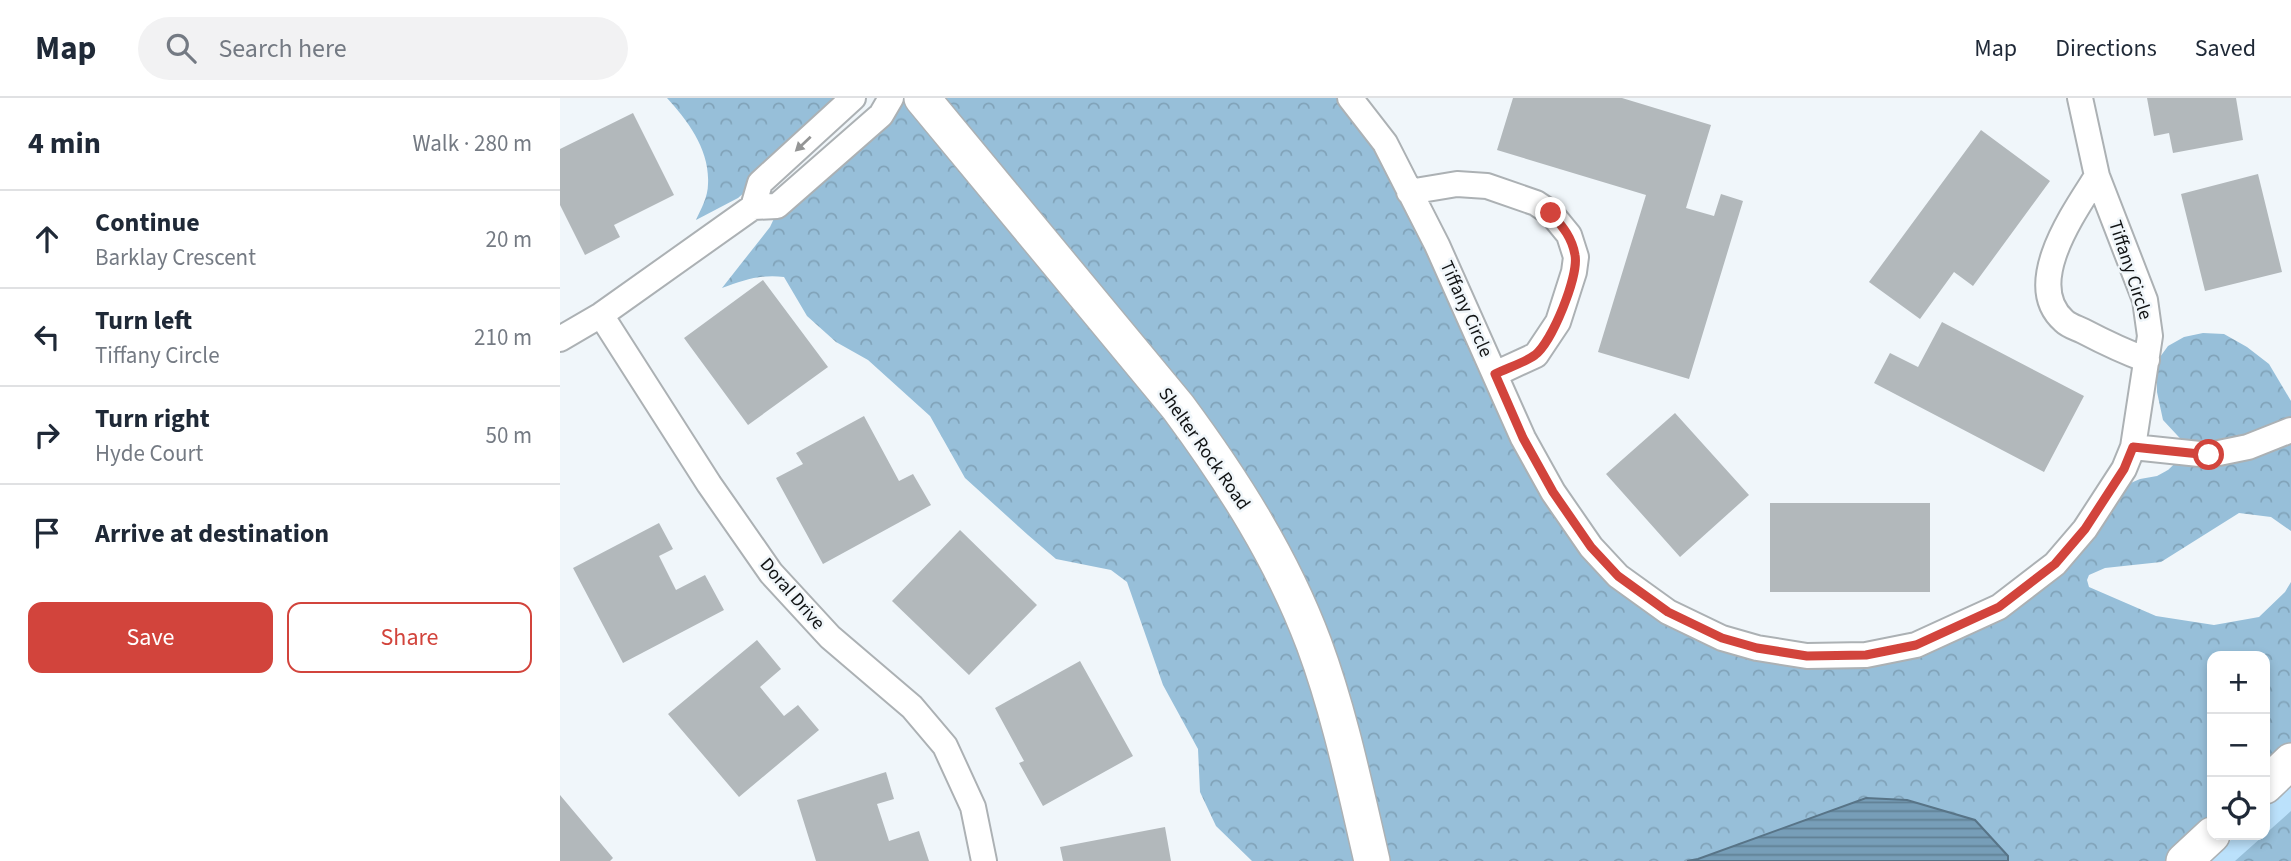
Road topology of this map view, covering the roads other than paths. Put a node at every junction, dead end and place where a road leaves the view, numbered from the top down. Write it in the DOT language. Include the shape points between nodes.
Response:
graph roads {
  1 [pos="853,98"];
  2 [pos="891,98"];
  3 [pos="922,98"];
  4 [pos="1350,98"];
  5 [pos="2080,98"];
  6 [pos="2097,176"];
  7 [pos="1409,192"];
  8 [pos="753,207"];
  9 [pos="601,314"];
  10 [pos="560,339"];
  11 [pos="2147,360"];
  12 [pos="1495,374"];
  13 [pos="2291,430"];
  14 [pos="2133,447"];
  15 [pos="2291,761"];
  16 [pos="2270,781"];
  17 [pos="2207,840"];
  18 [pos="984,861"];
  19 [pos="1373,861"];
  20 [pos="2184,861"];
  1 -- 8 [label="street, one-way" via="760,183"];
  2 -- 8 [label="street" via="881,115 778,206"];
  3 -- 19 [label="main road, Shelter Rock Road" via="1178,407 1256,524 1314,642"];
  4 -- 7 [label="street, Tiffany Circle" via="1385,143"];
  5 -- 6 [label="street, Tiffany Circle"];
  6 -- 11 [label="street, Tiffany Circle" via="2144,300 2150,336"];
  6 -- 11 [label="street" via="2049,264 2049,294 2064,322"];
  7 -- 12 [label="street, Tiffany Circle"];
  7 -- 12 [label="street" via="1457,184 1487,186 1536,203 1569,235 1576,257 1558,322 1536,355"];
  8 -- 9 [label="street"];
  9 -- 10 [label="street"];
  9 -- 18 [label="street, Doral Drive" via="771,573 830,637 912,706 945,746 973,807"];
  11 -- 14 [label="street, Tiffany Circle"];
  12 -- 14 [label="street, Tiffany Circle" via="1553,492 1591,547 1618,576 1668,612 1722,638 1807,656 1866,655 1916,645 1999,607 2055,564 2085,529"];
  13 -- 14 [label="street" via="2248,447 2209,455"];
  15 -- 16 [label="main road"];
  17 -- 20 [label="main road"];
}
